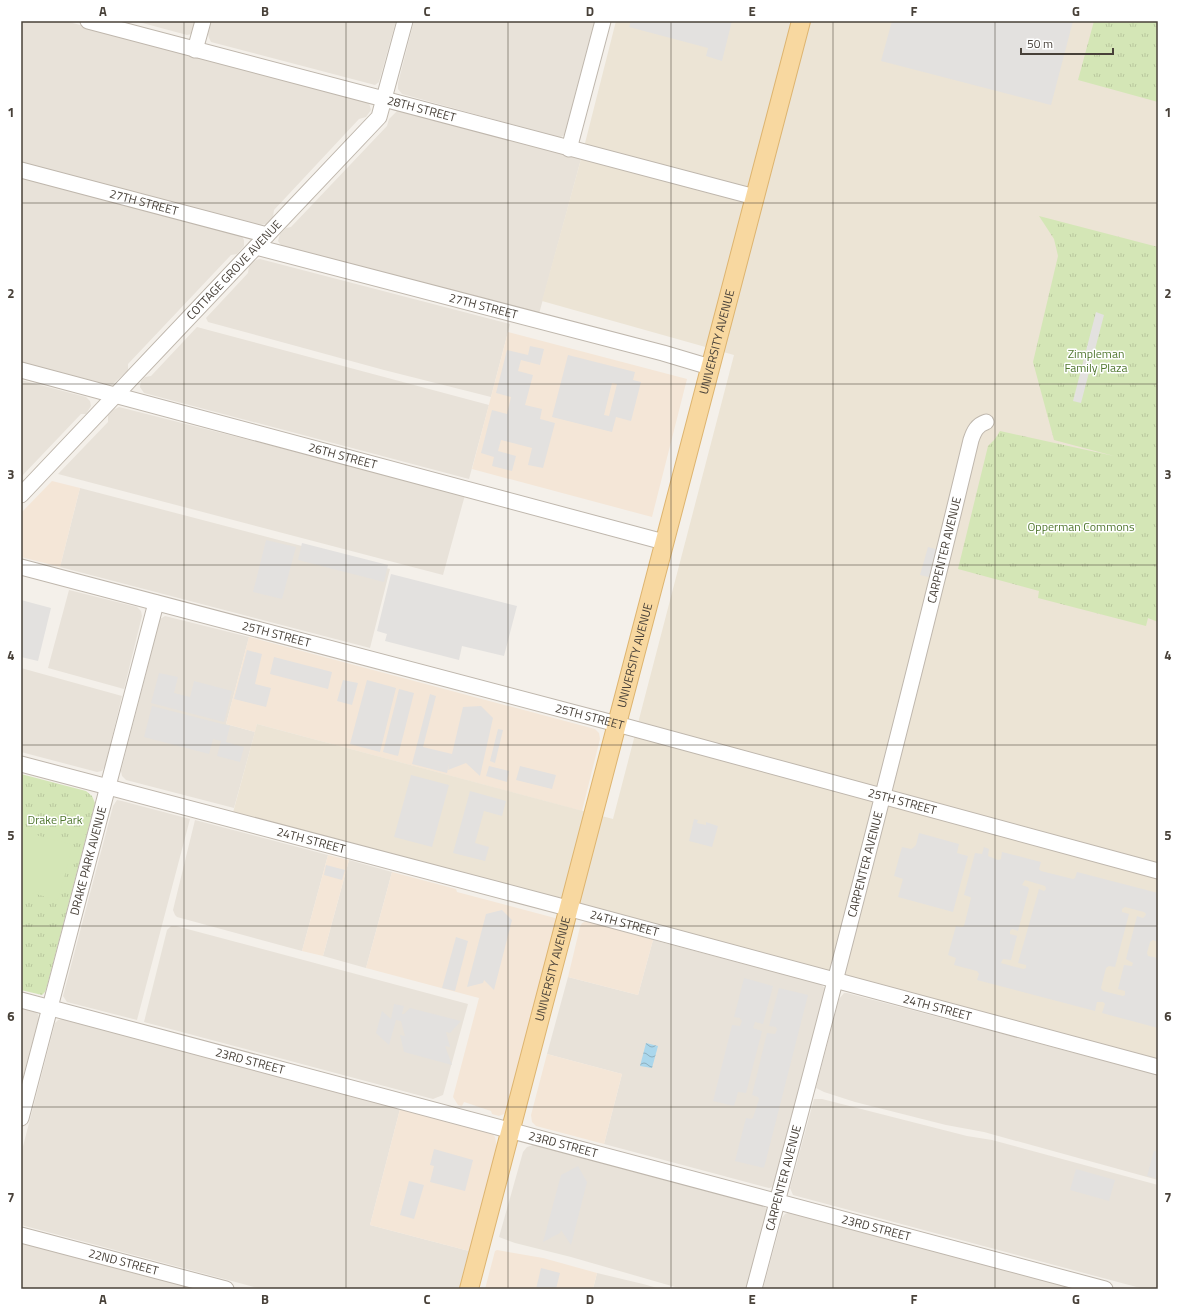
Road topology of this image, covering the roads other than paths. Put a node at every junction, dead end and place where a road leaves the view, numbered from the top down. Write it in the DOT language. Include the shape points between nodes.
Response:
graph roads {
  1 [pos="88,21"];
  2 [pos="203,21"];
  3 [pos="405,21"];
  4 [pos="603,21"];
  5 [pos="801,21"];
  6 [pos="195,50"];
  7 [pos="384,99"];
  8 [pos="569,149"];
  9 [pos="21,170"];
  10 [pos="754,197"];
  11 [pos="267,235"];
  12 [pos="256,247"];
  13 [pos="710,367"];
  14 [pos="21,370"];
  15 [pos="116,395"];
  16 [pos="986,422"];
  17 [pos="21,495"];
  18 [pos="664,542"];
  19 [pos="21,567"];
  20 [pos="156,603"];
  21 [pos="617,724"];
  22 [pos="21,764"];
  23 [pos="108,787"];
  24 [pos="882,796"];
  25 [pos="1158,871"];
  26 [pos="569,908"];
  27 [pos="836,980"];
  28 [pos="21,1000"];
  29 [pos="50,1008"];
  30 [pos="1158,1067"];
  31 [pos="21,1118"];
  32 [pos="511,1130"];
  33 [pos="778,1201"];
  34 [pos="21,1235"];
  35 [pos="226,1289"];
  36 [pos="469,1289"];
  37 [pos="754,1289"];
  38 [pos="1105,1289"];
  1 -- 6 [label="street, 28TH STREET"];
  2 -- 6 [label="street"];
  3 -- 7 [label="street, COTTAGE GROVE AVENUE"];
  4 -- 8 [label="street"];
  5 -- 10 [label="main road, UNIVERSITY AVENUE"];
  6 -- 7 [label="street, 28TH STREET"];
  7 -- 8 [label="street, 28TH STREET"];
  7 -- 11 [label="street, COTTAGE GROVE AVENUE" via="379,117"];
  8 -- 10 [label="street, 28TH STREET"];
  9 -- 11 [label="street, 27TH STREET"];
  10 -- 13 [label="main road, UNIVERSITY AVENUE"];
  11 -- 12 [label="street, COTTAGE GROVE AVENUE"];
  12 -- 13 [label="street, 27TH STREET" via="663,352"];
  12 -- 15 [label="street, COTTAGE GROVE AVENUE"];
  13 -- 18 [label="main road, UNIVERSITY AVENUE"];
  14 -- 15 [label="street, 26TH STREET"];
  15 -- 17 [label="street, COTTAGE GROVE AVENUE"];
  15 -- 18 [label="street, 26TH STREET"];
  16 -- 24 [label="street, CARPENTER AVENUE" via="979,424 971,440"];
  18 -- 21 [label="main road, UNIVERSITY AVENUE"];
  19 -- 20 [label="street, 25TH STREET"];
  20 -- 21 [label="street, 25TH STREET"];
  20 -- 23 [label="street, DRAKE PARK AVENUE"];
  21 -- 24 [label="street, 25TH STREET"];
  21 -- 26 [label="main road, UNIVERSITY AVENUE"];
  22 -- 23 [label="street, 24TH STREET"];
  23 -- 26 [label="street, 24TH STREET"];
  23 -- 29 [label="street, DRAKE PARK AVENUE"];
  24 -- 25 [label="street, 25TH STREET"];
  24 -- 27 [label="street, CARPENTER AVENUE"];
  26 -- 27 [label="street, 24TH STREET"];
  26 -- 32 [label="main road, UNIVERSITY AVENUE"];
  27 -- 30 [label="street, 24TH STREET"];
  27 -- 33 [label="street, CARPENTER AVENUE"];
  28 -- 29 [label="street, 23RD STREET"];
  29 -- 31 [label="street, DRAKE PARK AVENUE"];
  29 -- 32 [label="street, 23RD STREET"];
  32 -- 33 [label="street, 23RD STREET"];
  32 -- 36 [label="main road, UNIVERSITY AVENUE"];
  33 -- 37 [label="street, CARPENTER AVENUE"];
  33 -- 38 [label="street, 23RD STREET"];
  34 -- 35 [label="street, 22ND STREET"];
}
